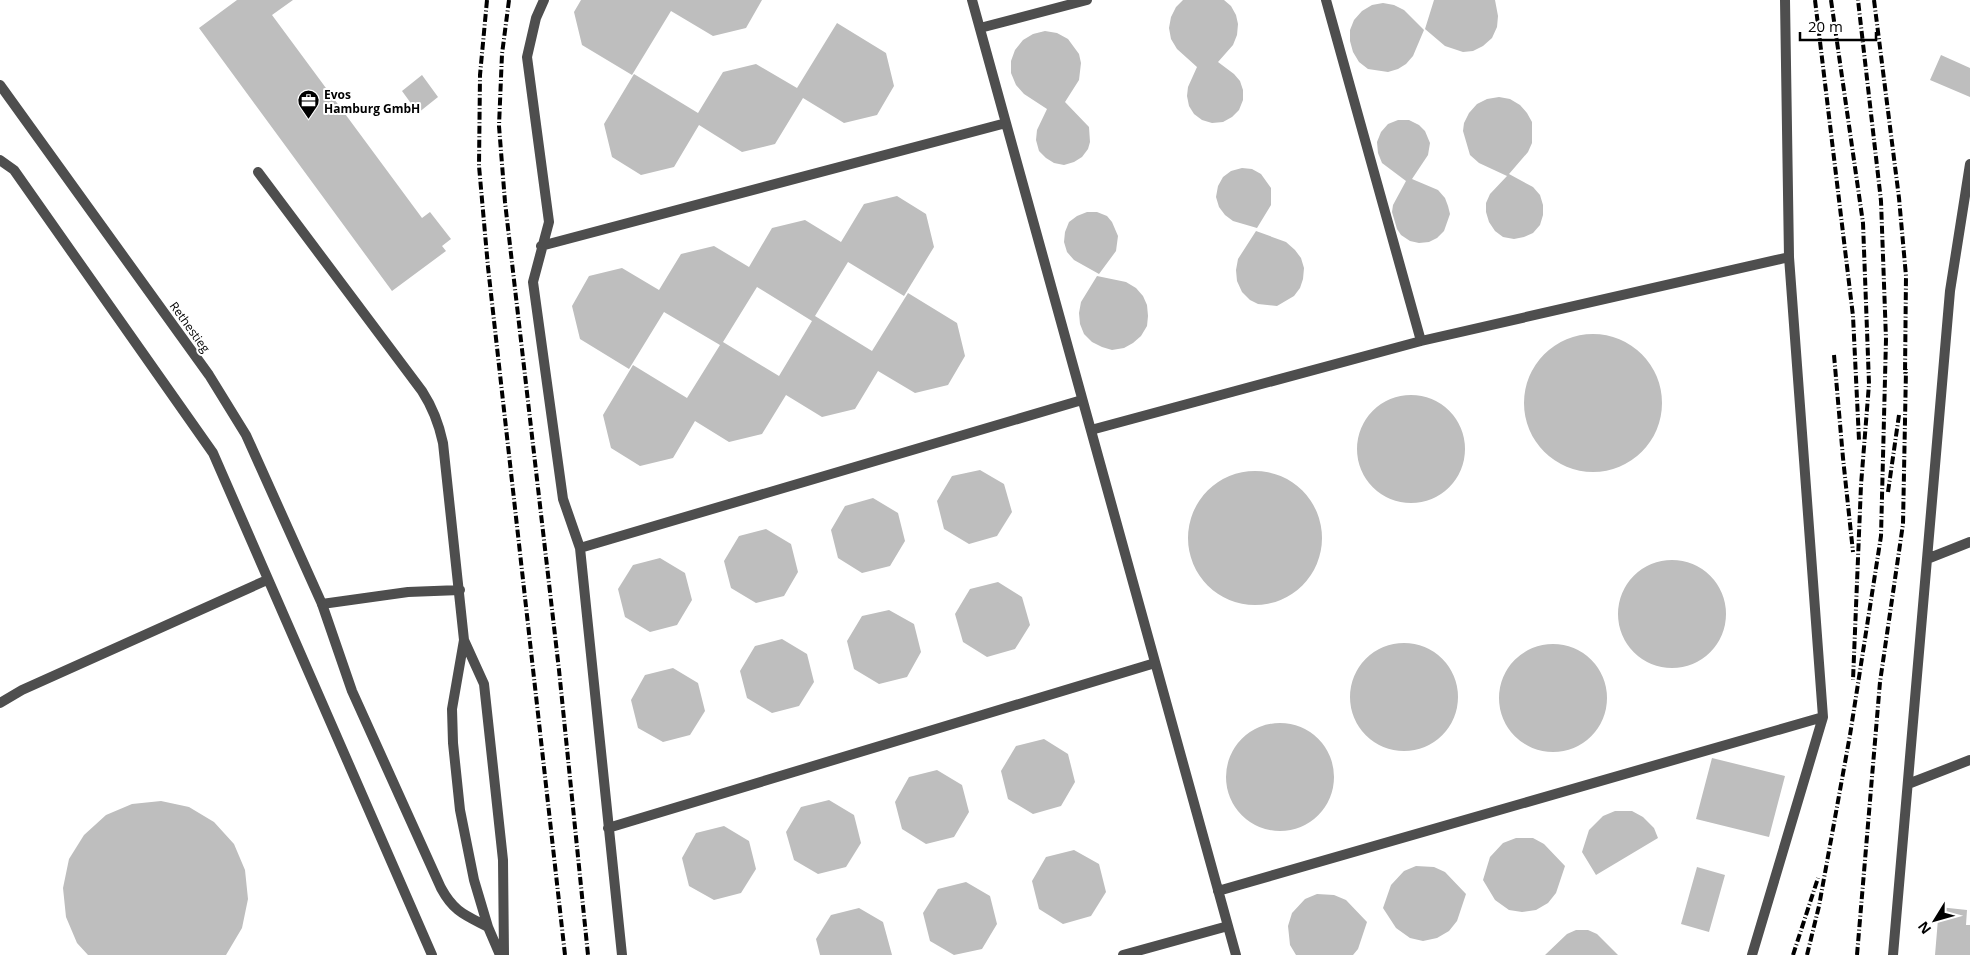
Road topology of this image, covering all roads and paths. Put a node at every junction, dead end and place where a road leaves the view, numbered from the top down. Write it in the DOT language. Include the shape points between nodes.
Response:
graph roads {
  1 [pos="544,0"];
  2 [pos="972,0"];
  3 [pos="1087,0"];
  4 [pos="1326,0"];
  5 [pos="1785,0"];
  6 [pos="980,28"];
  7 [pos="0,85"];
  8 [pos="1006,123"];
  9 [pos="0,160"];
  10 [pos="1970,164"];
  11 [pos="258,172"];
  12 [pos="541,246"];
  13 [pos="1789,257"];
  14 [pos="1421,341"];
  15 [pos="1082,400"];
  16 [pos="1091,430"];
  17 [pos="1970,542"];
  18 [pos="580,548"];
  19 [pos="1927,558"];
  20 [pos="267,580"];
  21 [pos="460,590"];
  22 [pos="322,604"];
  23 [pos="464,640"];
  24 [pos="1155,663"];
  25 [pos="0,703"];
  26 [pos="1823,717"];
  27 [pos="1970,760"];
  28 [pos="1908,784"];
  29 [pos="608,828"];
  30 [pos="1218,891"];
  31 [pos="1228,926"];
  32 [pos="488,927"];
  33 [pos="432,955"];
  34 [pos="500,955"];
  35 [pos="504,955"];
  36 [pos="622,955"];
  37 [pos="1123,955"];
  38 [pos="1236,955"];
  39 [pos="1752,955"];
  40 [pos="1893,955"];
  1 -- 12 [label="street" via="536,18 528,56 549,222"];
  2 -- 6 [label="street"];
  3 -- 6 [label="street"];
  4 -- 14 [label="street"];
  5 -- 13 [label="street"];
  6 -- 8 [label="street"];
  7 -- 22 [label="street, Rethestieg" via="230,407 246,435"];
  8 -- 12 [label="street"];
  8 -- 15 [label="street"];
  9 -- 20 [label="street" via="14,170 213,453"];
  10 -- 19 [label="street" via="1950,291"];
  11 -- 21 [label="street" via="431,405 443,443"];
  12 -- 18 [label="street" via="533,282 563,499"];
  13 -- 14 [label="street"];
  13 -- 26 [label="street"];
  14 -- 16 [label="street"];
  15 -- 16 [label="street"];
  15 -- 18 [label="street"];
  16 -- 24 [label="street"];
  17 -- 19 [label="street"];
  18 -- 29 [label="street"];
  19 -- 28 [label="street"];
  20 -- 25 [label="street" via="22,690"];
  20 -- 33 [label="street"];
  21 -- 22 [label="street" via="408,592"];
  21 -- 23 [label="street"];
  22 -- 32 [label="street, Rethestieg" via="352,691 440,888 458,912"];
  23 -- 32 [label="street" via="452,709 454,753 464,838"];
  23 -- 35 [label="street" via="484,684 503,860"];
  24 -- 29 [label="street"];
  24 -- 30 [label="street"];
  26 -- 30 [label="street"];
  26 -- 39 [label="street"];
  27 -- 28 [label="street"];
  28 -- 40 [label="street"];
  29 -- 36 [label="street"];
  30 -- 31 [label="street"];
  31 -- 37 [label="street"];
  31 -- 38 [label="street"];
  32 -- 34 [label="street"];
}
